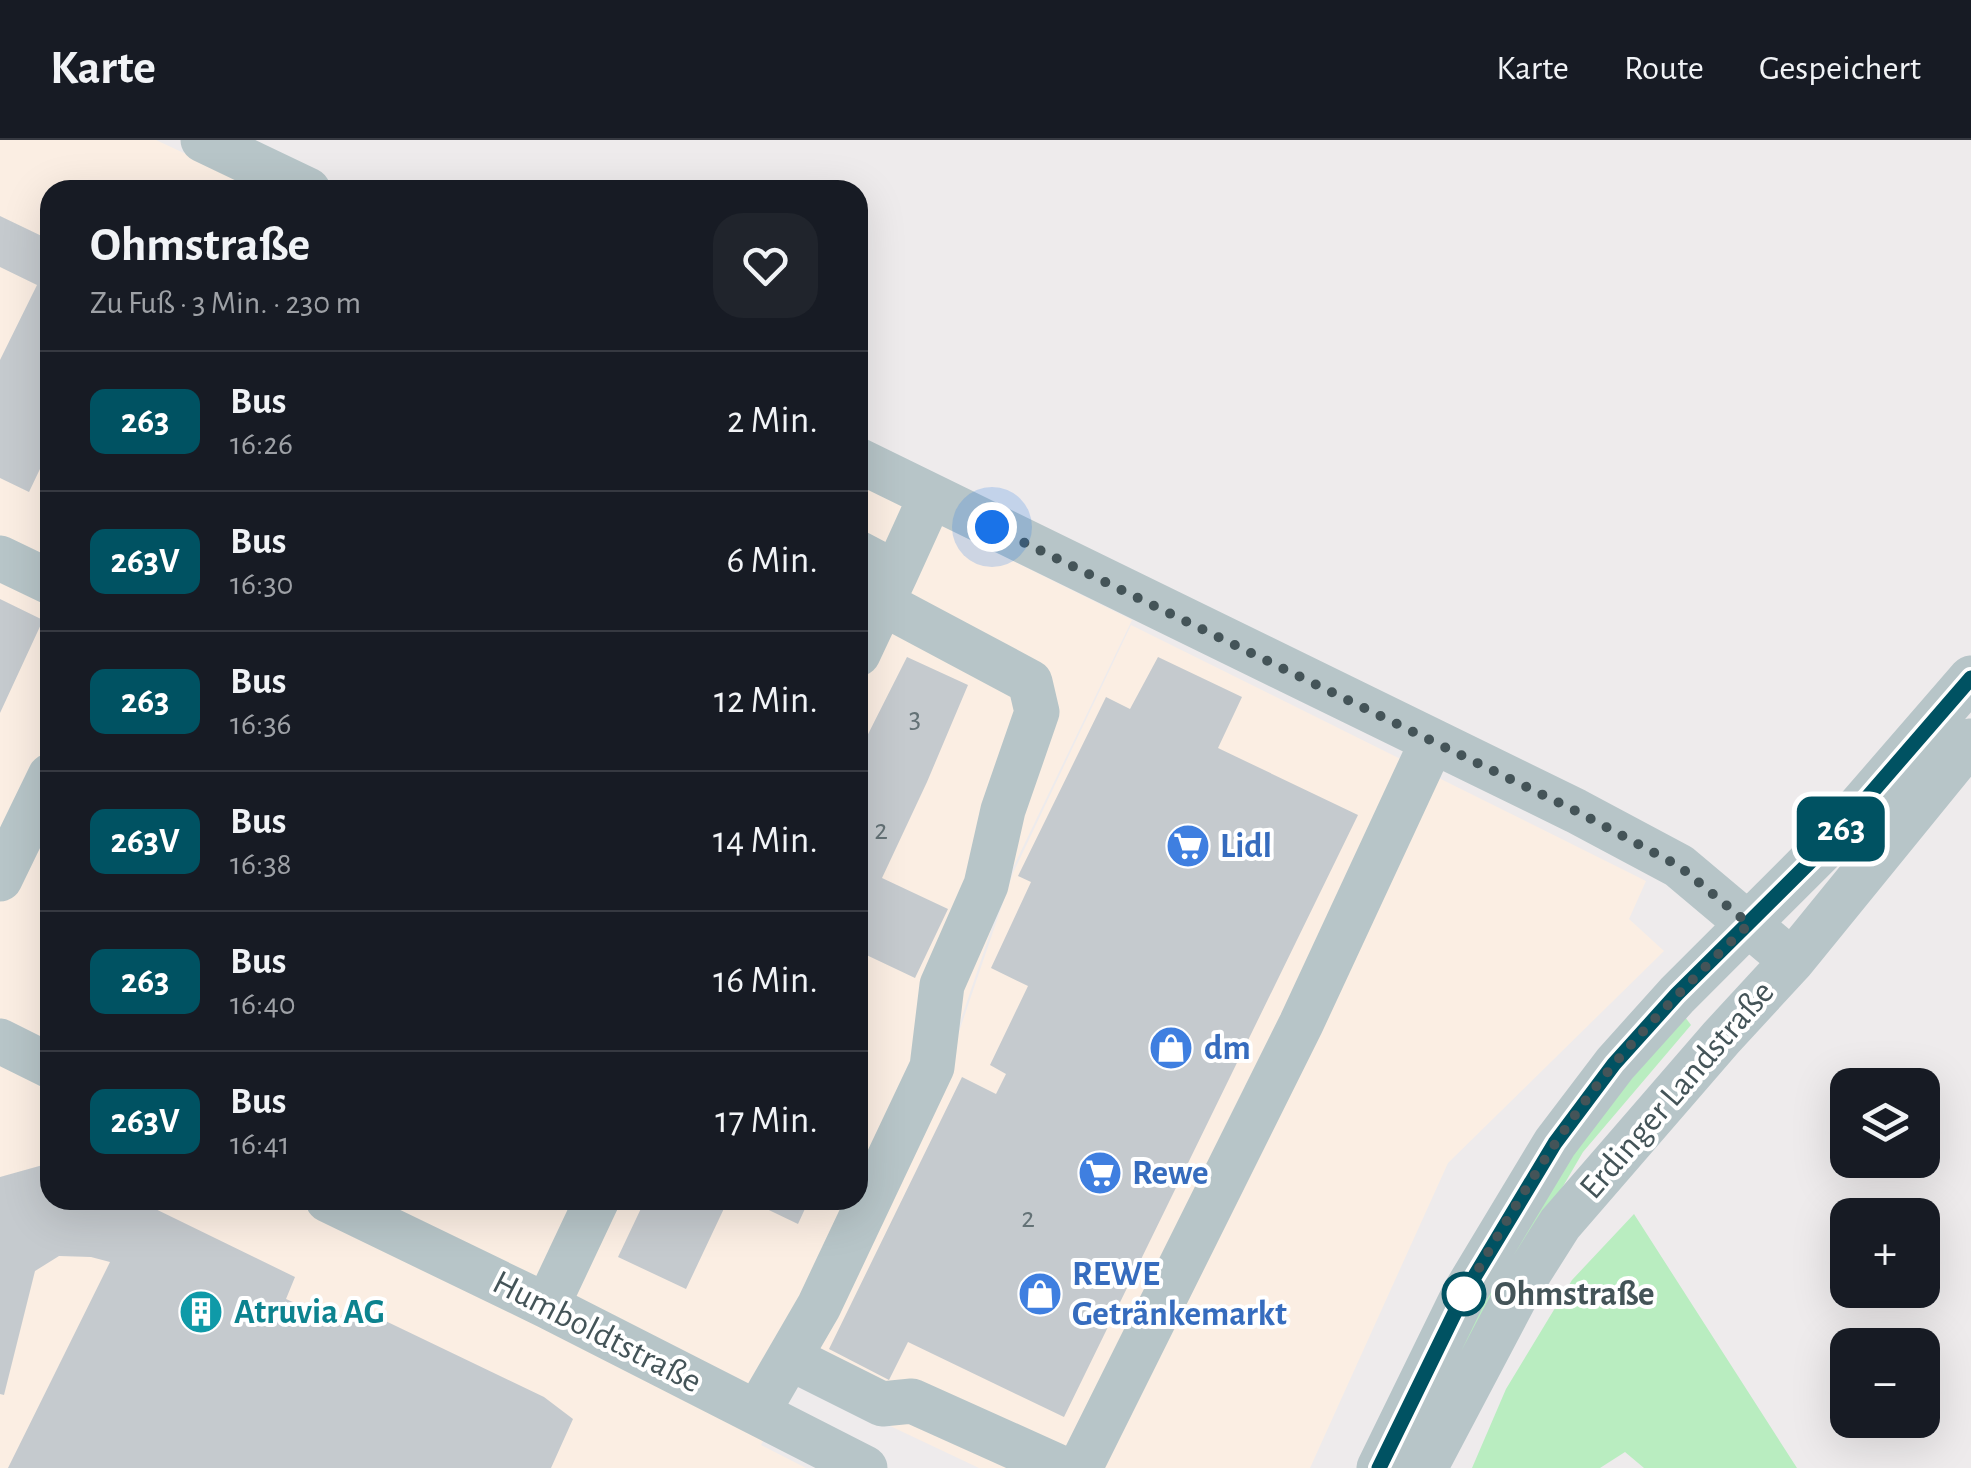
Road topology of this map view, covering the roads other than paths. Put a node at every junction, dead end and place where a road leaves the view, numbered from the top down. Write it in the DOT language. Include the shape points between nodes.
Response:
graph roads {
  1 [pos="203,140"];
  2 [pos="287,180"];
  3 [pos="868,465"];
  4 [pos="930,496"];
  5 [pos="0,558"];
  6 [pos="879,576"];
  7 [pos="40,577"];
  8 [pos="868,617"];
  9 [pos="1971,678"];
  10 [pos="1971,741"];
  11 [pos="1432,742"];
  12 [pos="40,797"];
  13 [pos="0,879"];
  14 [pos="1749,924"];
  15 [pos="1792,960"];
  16 [pos="0,1041"];
  17 [pos="40,1061"];
  18 [pos="868,1202"];
  19 [pos="349,1210"];
  20 [pos="592,1210"];
  21 [pos="864,1210"];
  22 [pos="547,1306"];
  23 [pos="790,1358"];
  24 [pos="756,1412"];
  25 [pos="865,1468"];
  26 [pos="1061,1468"];
  27 [pos="1080,1468"];
  28 [pos="1379,1468"];
  29 [pos="1426,1468"];
  1 -- 2 [label="street"];
  3 -- 4 [label="street"];
  4 -- 6 [label="street"];
  4 -- 11 [label="street"];
  5 -- 7 [label="street"];
  6 -- 8 [label="street"];
  6 -- 18 [label="street" via="1030,682 1037,712 986,885 942,985 932,1066"];
  9 -- 14 [label="street, Erdinger Landstraße"];
  10 -- 15 [label="street, Erdinger Landstraße"];
  11 -- 14 [label="street" via="1679,866"];
  11 -- 27 [label="street" via="1301,1024"];
  12 -- 13 [label="street"];
  14 -- 15 [label="street"];
  14 -- 28 [label="street, Erdinger Landstraße" via="1614,1064 1555,1143 1464,1294"];
  15 -- 29 [label="street, Erdinger Landstraße" via="1560,1224"];
  16 -- 17 [label="street"];
  19 -- 22 [label="street, Humboldtstraße"];
  20 -- 22 [label="street"];
  21 -- 23 [label="street"];
  22 -- 24 [label="street, Humboldtstraße"];
  23 -- 24 [label="street"];
  23 -- 26 [label="street" via="882,1404 912,1401"];
  24 -- 25 [label="street, Humboldtstraße"];
}
